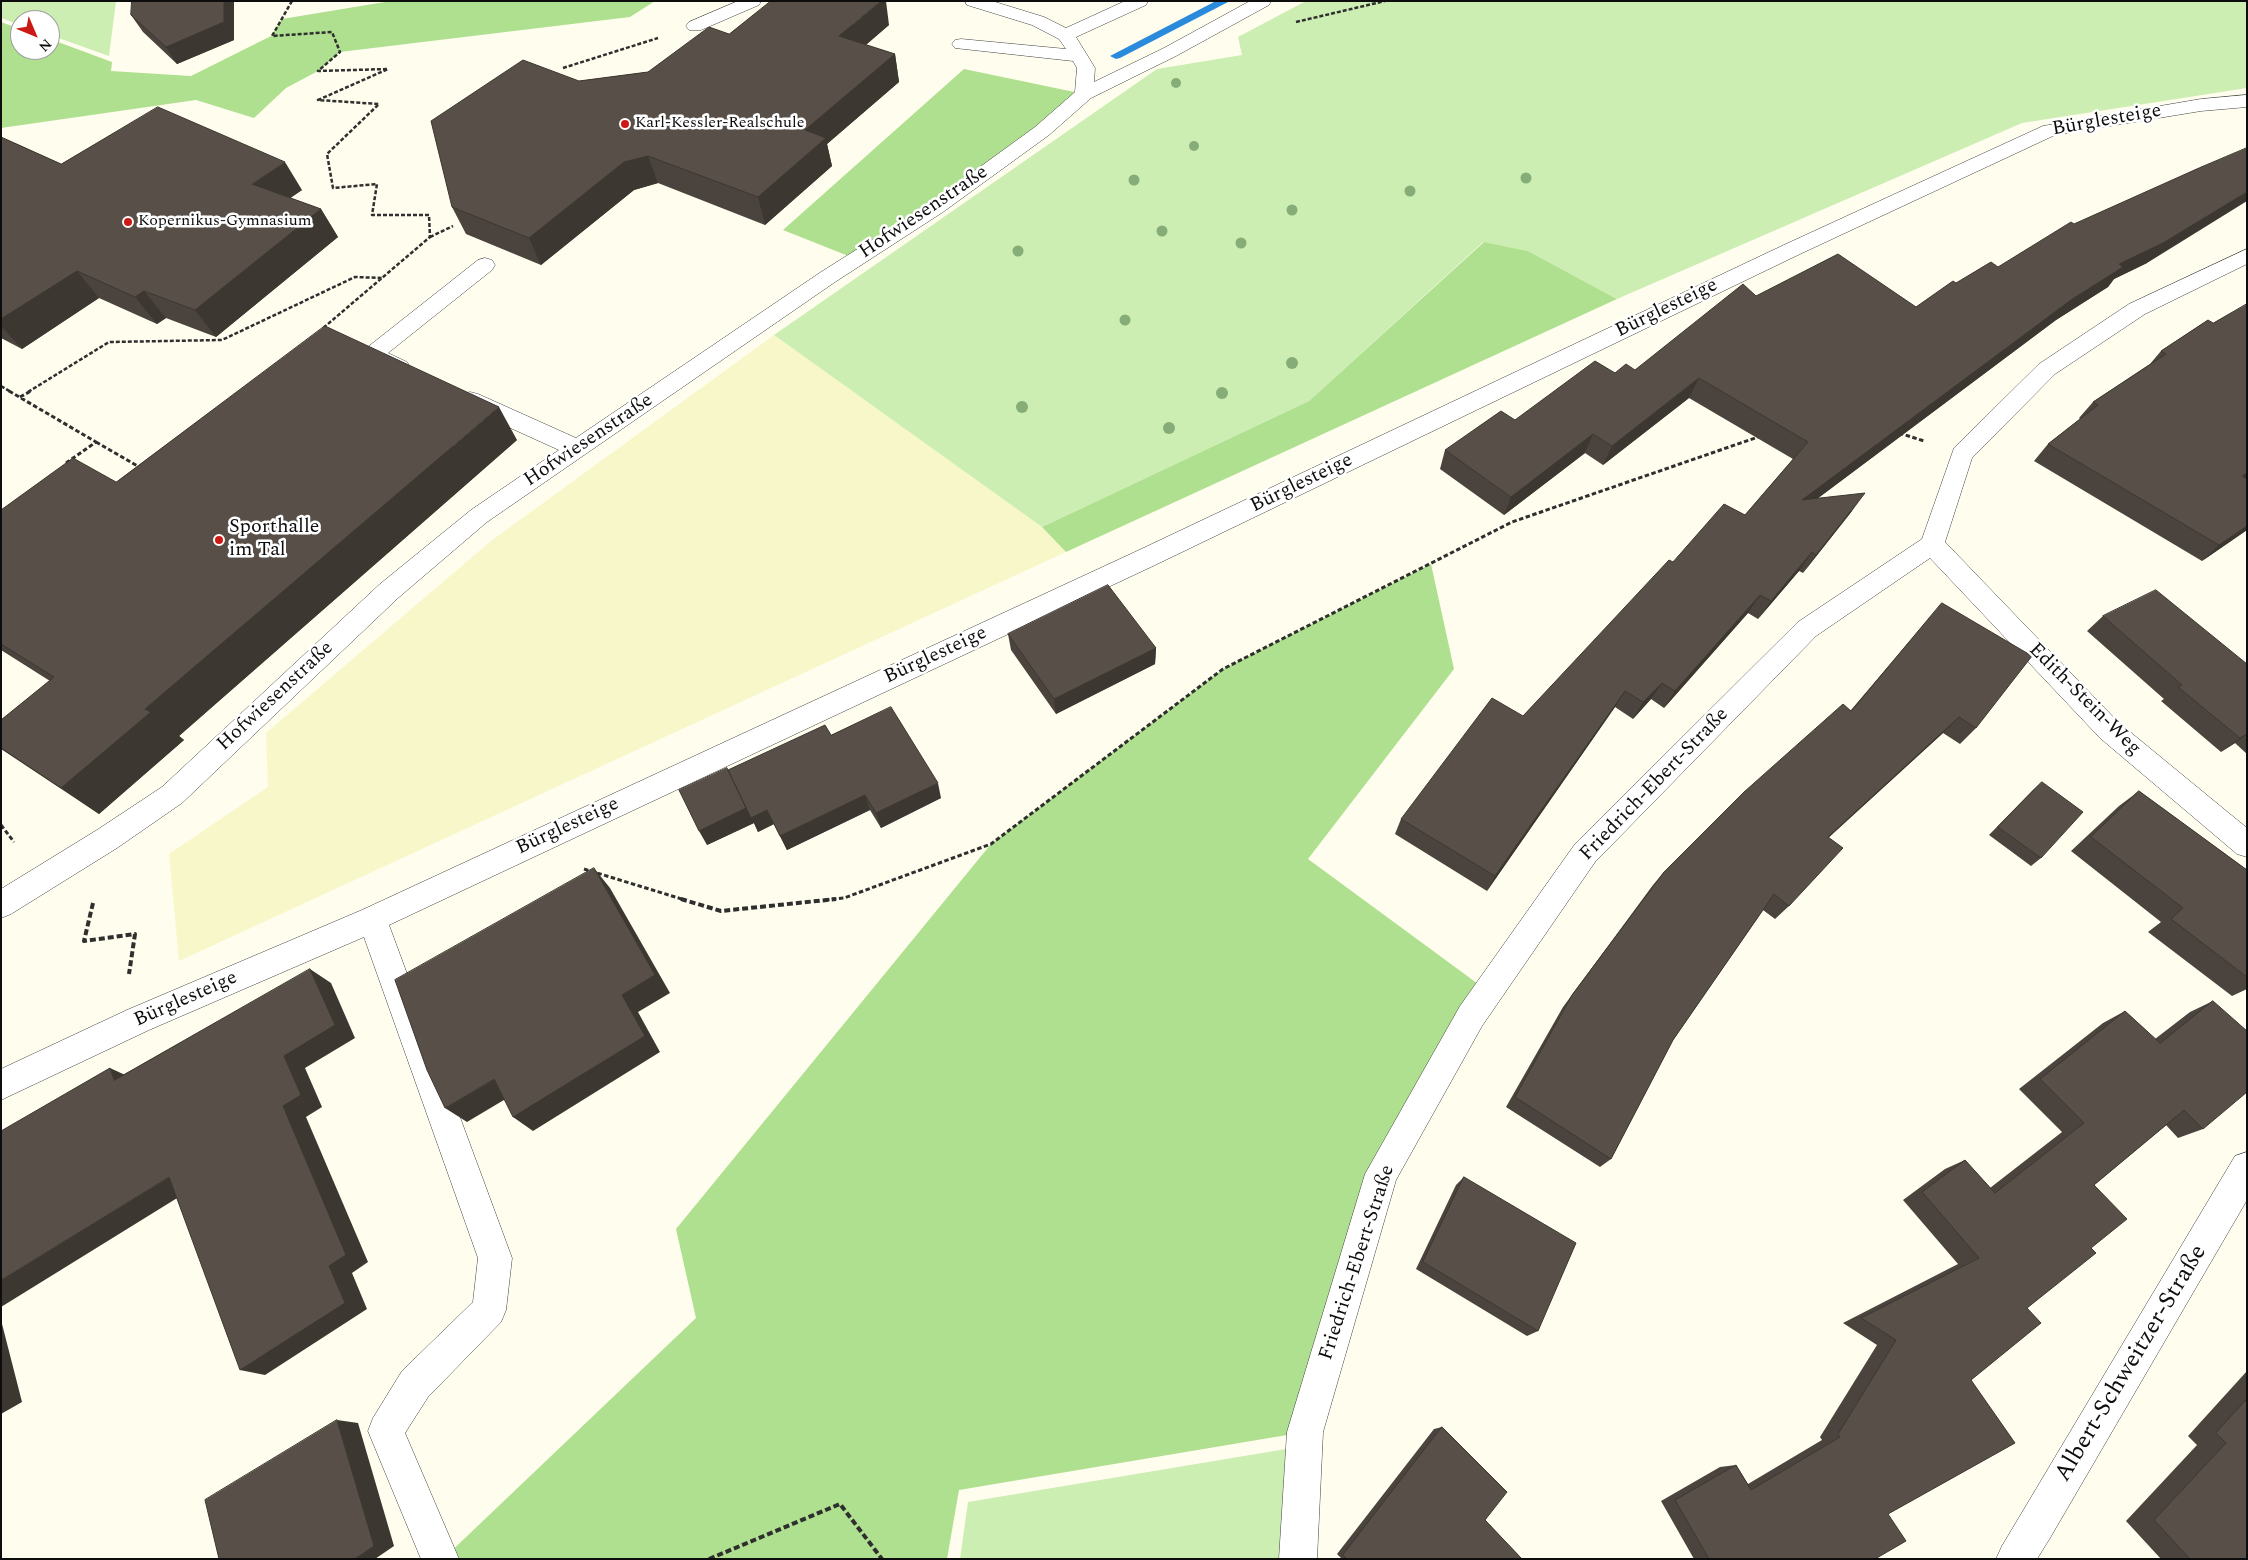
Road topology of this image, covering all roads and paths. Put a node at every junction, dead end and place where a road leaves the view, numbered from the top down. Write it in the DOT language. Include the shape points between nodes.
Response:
graph roads {
  1 [pos="292,1"];
  2 [pos="753,1"];
  3 [pos="973,1"];
  4 [pos="1140,1"];
  5 [pos="1264,1"];
  6 [pos="694,26"];
  7 [pos="1066,35"];
  8 [pos="961,44"];
  9 [pos="1078,56"];
  10 [pos="563,68"];
  11 [pos="1084,94"];
  12 [pos="2247,101"];
  13 [pos="453,226"];
  14 [pos="430,237"];
  15 [pos="2247,256"];
  16 [pos="485,265"];
  17 [pos="384,278"];
  18 [pos="316,334"];
  19 [pos="417,375"];
  20 [pos="1,386"];
  21 [pos="452,392"];
  22 [pos="20,397"];
  23 [pos="1898,432"];
  24 [pos="1767,434"];
  25 [pos="96,442"];
  26 [pos="578,449"];
  27 [pos="1962,454"];
  28 [pos="148,462"];
  29 [pos="59,468"];
  30 [pos="1932,544"];
  31 [pos="107,839"];
  32 [pos="2247,845"];
  33 [pos="520,849"];
  34 [pos="1,904"];
  35 [pos="372,918"];
  36 [pos="138,1020"];
  37 [pos="1,1085"];
  38 [pos="2247,1168"];
  39 [pos="440,1559"];
  40 [pos="709,1559"];
  41 [pos="882,1559"];
  42 [pos="1298,1559"];
  43 [pos="2014,1559"];
  1 -- 14 [label="path" via="272,36 332,32 340,52 318,71 388,69 318,100 379,104 327,154 333,188 377,184 372,215 429,215"];
  2 -- 6 [label="street"];
  3 -- 7 [label="street" via="1038,21"];
  4 -- 7 [label="street"];
  5 -- 11 [label="street, Hofwiesenstraße"];
  6 -- 10 [label="path"];
  7 -- 9 [label="street"];
  8 -- 9 [label="street"];
  9 -- 11 [label="street" via="1086,68"];
  11 -- 26 [label="street, Hofwiesenstraße" via="1042,131 936,208 828,277"];
  12 -- 33 [label="street, Bürglesteige" via="2201,105 2050,130 1135,564"];
  13 -- 14 [label="path"];
  14 -- 17 [label="path"];
  15 -- 27 [label="street" via="2136,309 2047,369"];
  16 -- 19 [label="street" via="372,355"];
  17 -- 18 [label="path"];
  17 -- 22 [label="path" via="355,277 222,340 109,342"];
  20 -- 22 [label="path"];
  21 -- 26 [label="street"];
  22 -- 25 [label="path"];
  23 -- 27 [label="path"];
  24 -- 33 [label="path" via="1512,522 1223,669 990,844 844,898 721,911"];
  25 -- 28 [label="path" via="140,468"];
  25 -- 29 [label="path"];
  26 -- 31 [label="street, Hofwiesenstraße" via="479,516 388,590 172,795"];
  27 -- 30 [label="street"];
  30 -- 32 [label="street, Edith-Stein-Weg" via="2109,730"];
  30 -- 42 [label="street, Friedrich-Ebert-Straße" via="1807,629 1585,853 1471,1016 1381,1174 1305,1432"];
  31 -- 34 [label="street, Hofwiesenstraße"];
  31 -- 36 [label="path" via="84,942 135,934 129,977"];
  33 -- 35 [label="street, Bürglesteige"];
  35 -- 36 [label="street, Bürglesteige"];
  35 -- 39 [label="street" via="495,1258 489,1310 415,1384 386,1431"];
  36 -- 37 [label="street, Bürglesteige"];
  38 -- 43 [label="street, Albert-Schweitzer-Straße"];
  40 -- 41 [label="path" via="840,1504"];
}
